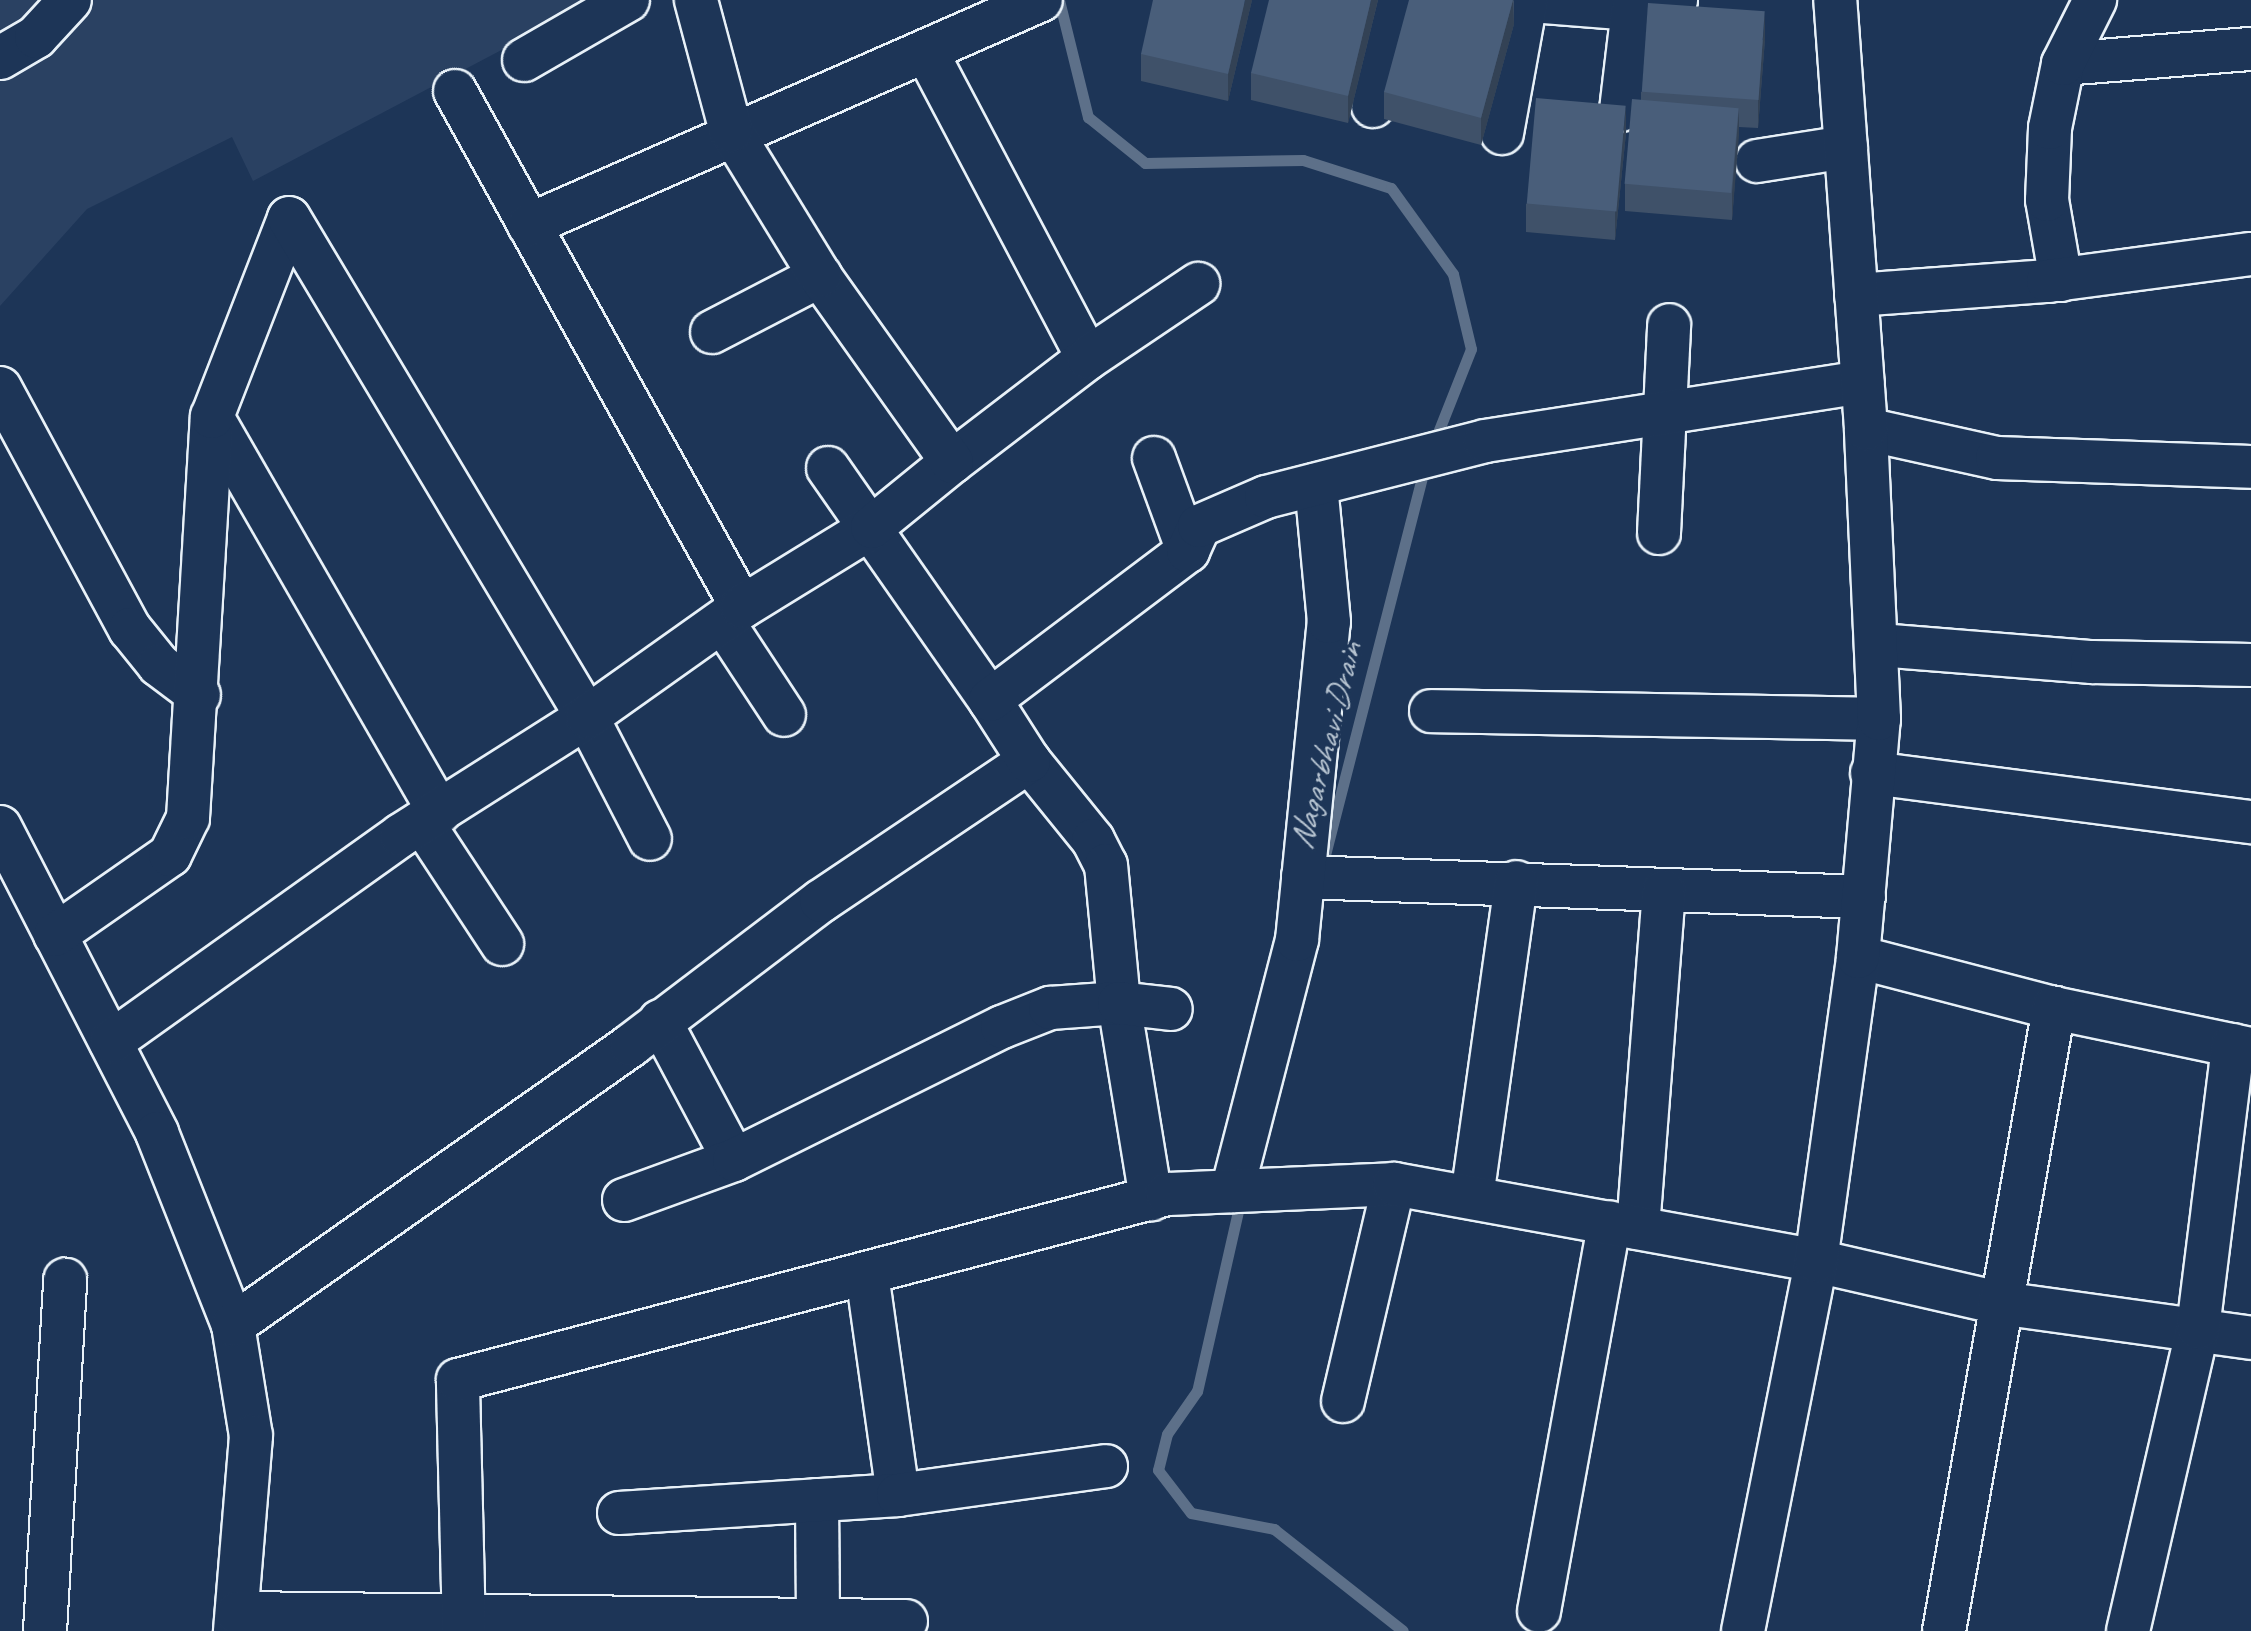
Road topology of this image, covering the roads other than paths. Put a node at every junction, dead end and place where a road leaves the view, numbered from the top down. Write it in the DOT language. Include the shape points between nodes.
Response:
graph roads {
  1 [pos="70,0"];
  2 [pos="628,0"];
  3 [pos="696,0"];
  4 [pos="1040,0"];
  5 [pos="1399,0"];
  6 [pos="1519,0"];
  7 [pos="1676,0"];
  8 [pos="1835,0"];
  9 [pos="2095,0"];
  10 [pos="1526,1"];
  11 [pos="1633,9"];
  12 [pos="2251,49"];
  13 [pos="926,51"];
  14 [pos="0,58"];
  15 [pos="524,60"];
  16 [pos="2063,64"];
  17 [pos="455,91"];
  18 [pos="1373,106"];
  19 [pos="1621,110"];
  20 [pos="731,131"];
  21 [pos="1502,133"];
  22 [pos="1846,147"];
  23 [pos="1757,161"];
  24 [pos="529,225"];
  25 [pos="2251,254"];
  26 [pos="820,276"];
  27 [pos="2061,280"];
  28 [pos="1198,284"];
  29 [pos="1856,295"];
  30 [pos="1669,325"];
  31 [pos="712,332"];
  32 [pos="1088,358"];
  33 [pos="1862,382"];
  34 [pos="0,388"];
  35 [pos="1665,413"];
  36 [pos="212,417"];
  37 [pos="1866,429"];
  38 [pos="1154,458"];
  39 [pos="952,462"];
  40 [pos="2251,467"];
  41 [pos="828,468"];
  42 [pos="1316,485"];
  43 [pos="872,527"];
  44 [pos="1659,533"];
  45 [pos="1188,551"];
  46 [pos="733,615"];
  47 [pos="1879,645"];
  48 [pos="2251,665"];
  49 [pos="199,695"];
  50 [pos="990,700"];
  51 [pos="1431,711"];
  52 [pos="784,715"];
  53 [pos="587,717"];
  54 [pos="1879,719"];
  55 [pos="1029,761"];
  56 [pos="1872,773"];
  57 [pos="430,817"];
  58 [pos="2251,822"];
  59 [pos="0,827"];
  60 [pos="650,839"];
  61 [pos="1316,878"];
  62 [pos="1516,882"];
  63 [pos="1664,891"];
  64 [pos="1864,897"];
  65 [pos="55,935"];
  66 [pos="502,944"];
  67 [pos="1858,957"];
  68 [pos="1119,1003"];
  69 [pos="2054,1008"];
  70 [pos="1171,1009"];
  71 [pos="660,1021"];
  72 [pos="111,1042"];
  73 [pos="2242,1047"];
  74 [pos="734,1160"];
  75 [pos="1394,1184"];
  76 [pos="1232,1191"];
  77 [pos="1159,1196"];
  78 [pos="1472,1197"];
  79 [pos="624,1200"];
  80 [pos="1624,1225"];
  81 [pos="1816,1261"];
  82 [pos="867,1274"];
  83 [pos="65,1280"];
  84 [pos="2000,1303"];
  85 [pos="233,1325"];
  86 [pos="2198,1328"];
  87 [pos="2251,1338"];
  88 [pos="1343,1401"];
  89 [pos="1106,1466"];
  90 [pos="898,1495"];
  91 [pos="817,1500"];
  92 [pos="619,1513"];
  93 [pos="1539,1611"];
  94 [pos="906,1621"];
  95 [pos="236,1622"];
  96 [pos="798,1622"];
  97 [pos="465,1623"];
  98 [pos="603,1623"];
  99 [pos="45,1631"];
  100 [pos="1743,1631"];
  101 [pos="1944,1631"];
  102 [pos="2128,1631"];
  1 -- 14 [label="street" via="36,37"];
  2 -- 15 [label="street"];
  3 -- 20 [label="street"];
  4 -- 13 [label="street"];
  5 -- 18 [label="street"];
  6 -- 10 [label="street"];
  7 -- 11 [label="street"];
  8 -- 22 [label="street"];
  9 -- 16 [label="street"];
  10 -- 11 [label="street"];
  10 -- 21 [label="street"];
  11 -- 19 [label="street"];
  12 -- 16 [label="street"];
  13 -- 20 [label="street"];
  13 -- 32 [label="street"];
  16 -- 27 [label="street" via="2045,167"];
  17 -- 24 [label="street"];
  20 -- 24 [label="street"];
  20 -- 26 [label="street"];
  22 -- 23 [label="street"];
  22 -- 29 [label="street"];
  24 -- 46 [label="street"];
  25 -- 27 [label="street"];
  26 -- 31 [label="street"];
  26 -- 39 [label="street"];
  27 -- 29 [label="street"];
  28 -- 32 [label="street"];
  29 -- 33 [label="street"];
  30 -- 35 [label="street"];
  32 -- 39 [label="street"];
  33 -- 35 [label="street"];
  33 -- 37 [label="street"];
  34 -- 49 [label="street" via="130,629 159,665"];
  35 -- 42 [label="street" via="1485,441"];
  35 -- 44 [label="street"];
  36 -- 49 [label="street"];
  36 -- 53 [label="street" via="289,218"];
  36 -- 57 [label="street"];
  37 -- 40 [label="street" via="1997,458"];
  37 -- 47 [label="street"];
  38 -- 45 [label="street"];
  39 -- 43 [label="street"];
  41 -- 43 [label="street"];
  42 -- 45 [label="street" via="1266,497 1199,526"];
  42 -- 61 [label="street" via="1329,622"];
  43 -- 46 [label="street"];
  43 -- 50 [label="street"];
  45 -- 50 [label="street"];
  46 -- 52 [label="street"];
  46 -- 53 [label="street"];
  47 -- 48 [label="street" via="2092,662"];
  47 -- 54 [label="street"];
  49 -- 65 [label="street" via="188,818 170,855"];
  50 -- 55 [label="street"];
  51 -- 54 [label="street"];
  53 -- 57 [label="street"];
  53 -- 60 [label="street"];
  54 -- 56 [label="street"];
  55 -- 68 [label="street" via="1093,840 1106,865"];
  55 -- 71 [label="street" via="821,901"];
  56 -- 58 [label="street"];
  56 -- 64 [label="street"];
  57 -- 66 [label="street"];
  57 -- 72 [label="street"];
  59 -- 65 [label="street"];
  61 -- 62 [label="street"];
  61 -- 76 [label="street"];
  62 -- 63 [label="street"];
  62 -- 78 [label="street"];
  63 -- 64 [label="street"];
  63 -- 80 [label="street"];
  64 -- 67 [label="street"];
  65 -- 72 [label="street"];
  67 -- 69 [label="street"];
  67 -- 81 [label="street"];
  68 -- 70 [label="street"];
  68 -- 74 [label="street" via="1050,1008 1002,1027"];
  68 -- 77 [label="street"];
  69 -- 73 [label="street"];
  69 -- 84 [label="street"];
  71 -- 74 [label="street"];
  71 -- 85 [label="street"];
  72 -- 85 [label="street" via="157,1133"];
  73 -- 86 [label="street"];
  74 -- 79 [label="street"];
  75 -- 76 [label="street"];
  75 -- 78 [label="street"];
  75 -- 88 [label="street"];
  76 -- 77 [label="street"];
  77 -- 82 [label="street"];
  78 -- 80 [label="street"];
  80 -- 81 [label="street"];
  80 -- 93 [label="street"];
  81 -- 84 [label="street"];
  81 -- 100 [label="street"];
  82 -- 90 [label="street"];
  82 -- 97 [label="street" via="458,1380"];
  83 -- 99 [label="street"];
  84 -- 86 [label="street"];
  84 -- 101 [label="street"];
  85 -- 95 [label="street" via="251,1436"];
  86 -- 87 [label="street"];
  86 -- 102 [label="street"];
  89 -- 90 [label="street"];
  90 -- 91 [label="street"];
  91 -- 92 [label="street"];
  91 -- 96 [label="street"];
  94 -- 96 [label="street"];
  95 -- 97 [label="street"];
  96 -- 98 [label="street"];
  97 -- 98 [label="street"];
}
